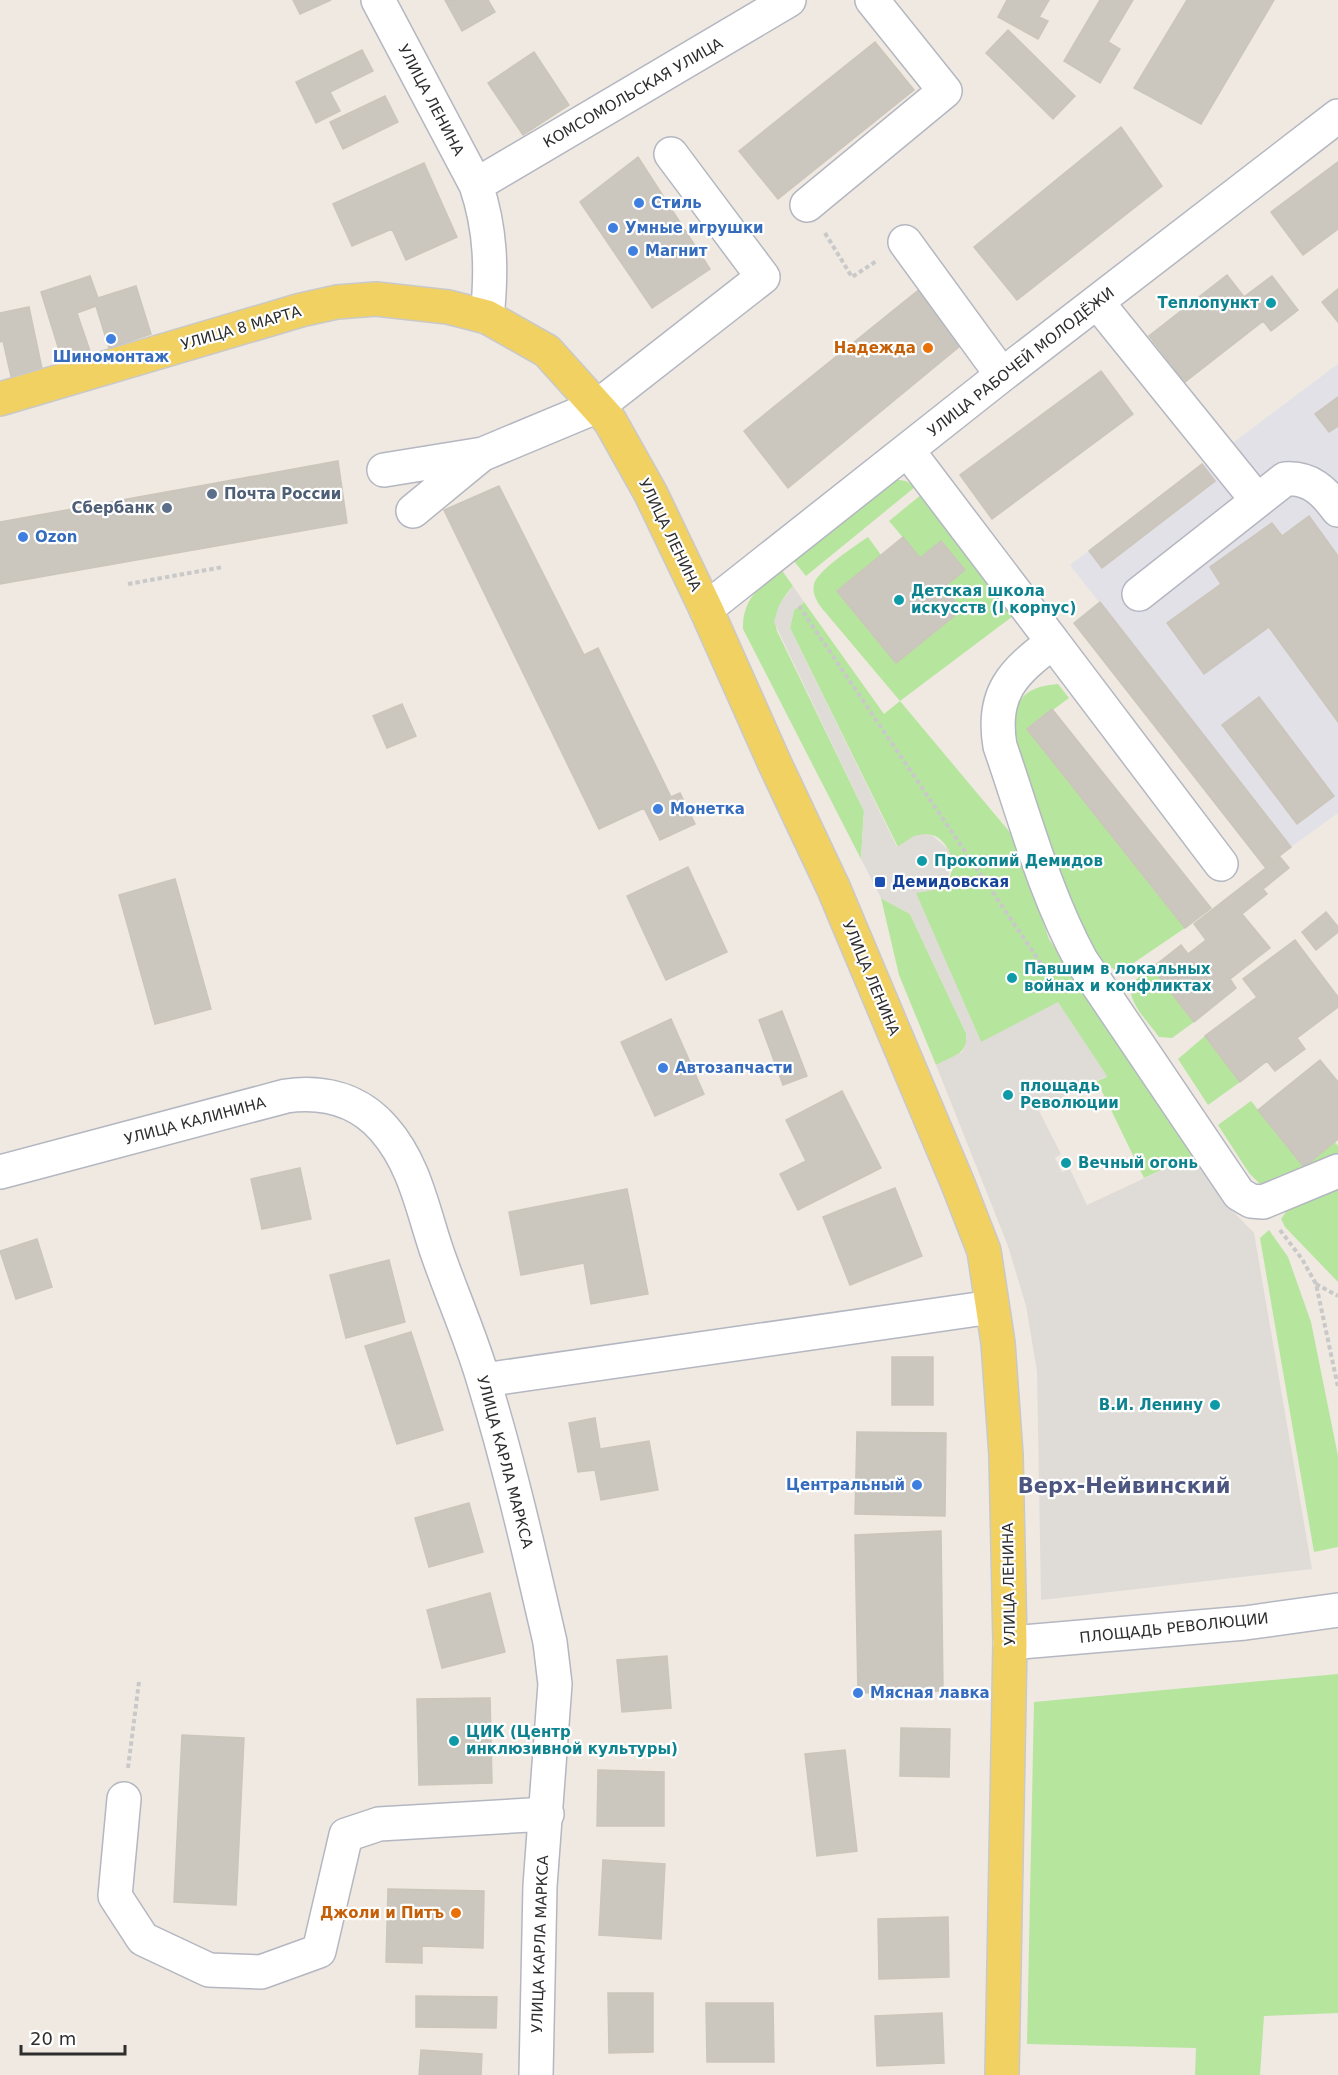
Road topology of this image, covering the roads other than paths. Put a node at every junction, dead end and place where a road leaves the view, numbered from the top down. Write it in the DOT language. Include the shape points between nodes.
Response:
graph roads {
  1 [pos="378,0"];
  2 [pos="789,0"];
  3 [pos="872,0"];
  4 [pos="1338,116"];
  5 [pos="671,154"];
  6 [pos="476,185"];
  7 [pos="807,205"];
  8 [pos="905,243"];
  9 [pos="1097,302"];
  10 [pos="488,317"];
  11 [pos="1002,375"];
  12 [pos="0,399"];
  13 [pos="598,406"];
  14 [pos="908,451"];
  15 [pos="483,454"];
  16 [pos="384,470"];
  17 [pos="1257,500"];
  18 [pos="1338,510"];
  19 [pos="413,511"];
  20 [pos="1139,594"];
  21 [pos="706,609"];
  22 [pos="1053,642"];
  23 [pos="1221,864"];
  24 [pos="383,1128"];
  25 [pos="1338,1171"];
  26 [pos="0,1172"];
  27 [pos="992,1307"];
  28 [pos="484,1380"];
  29 [pos="1338,1610"];
  30 [pos="1010,1643"];
  31 [pos="124,1798"];
  32 [pos="547,1814"];
  33 [pos="536,2075"];
  34 [pos="1002,2075"];
  1 -- 6 [label="street, УЛИЦА ЛЕНИНА"];
  2 -- 6 [label="street, КОМСОМОЛЬСКАЯ УЛИЦА"];
  3 -- 7 [label="street" via="945,91"];
  4 -- 9 [label="street, УЛИЦА РАБОЧЕЙ МОЛОДЁЖИ"];
  5 -- 13 [label="street" via="763,277"];
  6 -- 10 [label="street, УЛИЦА ЛЕНИНА" via="486,214 490,247"];
  8 -- 11 [label="street"];
  9 -- 11 [label="street, УЛИЦА РАБОЧЕЙ МОЛОДЁЖИ"];
  9 -- 17 [label="street"];
  10 -- 12 [label="main road, УЛИЦА 8 МАРТА" via="410,301 337,302"];
  10 -- 13 [label="main road, УЛИЦА ЛЕНИНА" via="547,351"];
  11 -- 14 [label="street, УЛИЦА РАБОЧЕЙ МОЛОДЁЖИ"];
  13 -- 15 [label="street"];
  13 -- 21 [label="main road, УЛИЦА ЛЕНИНА" via="630,454"];
  14 -- 21 [label="street, УЛИЦА РАБОЧЕЙ МОЛОДЁЖИ"];
  14 -- 22 [label="street"];
  15 -- 16 [label="street"];
  15 -- 19 [label="street"];
  17 -- 18 [label="street" via="1285,479 1299,478 1320,490"];
  17 -- 20 [label="street"];
  21 -- 27 [label="main road, УЛИЦА ЛЕНИНА" via="833,887 958,1184 984,1251"];
  22 -- 23 [label="street"];
  22 -- 25 [label="street" via="1031,658 1005,688 999,700 997,729 1064,930 1239,1194 1263,1202"];
  24 -- 26 [label="street, УЛИЦА КАЛИНИНА" via="336,1096 302,1094"];
  24 -- 28 [label="street, УЛИЦА КАРЛА МАРКСА" via="402,1153 416,1182"];
  27 -- 28 [label="street"];
  27 -- 30 [label="main road, УЛИЦА ЛЕНИНА" via="1006,1455"];
  28 -- 32 [label="street, УЛИЦА КАРЛА МАРКСА" via="550,1642 555,1684"];
  29 -- 30 [label="street, ПЛОЩАДЬ РЕВОЛЮЦИИ" via="1245,1623"];
  30 -- 34 [label="main road, УЛИЦА ЛЕНИНА"];
  31 -- 32 [label="street" via="115,1896 143,1939 209,1970 261,1971 319,1952 346,1835 379,1824"];
  32 -- 33 [label="street, УЛИЦА КАРЛА МАРКСА" via="540,1886"];
}
